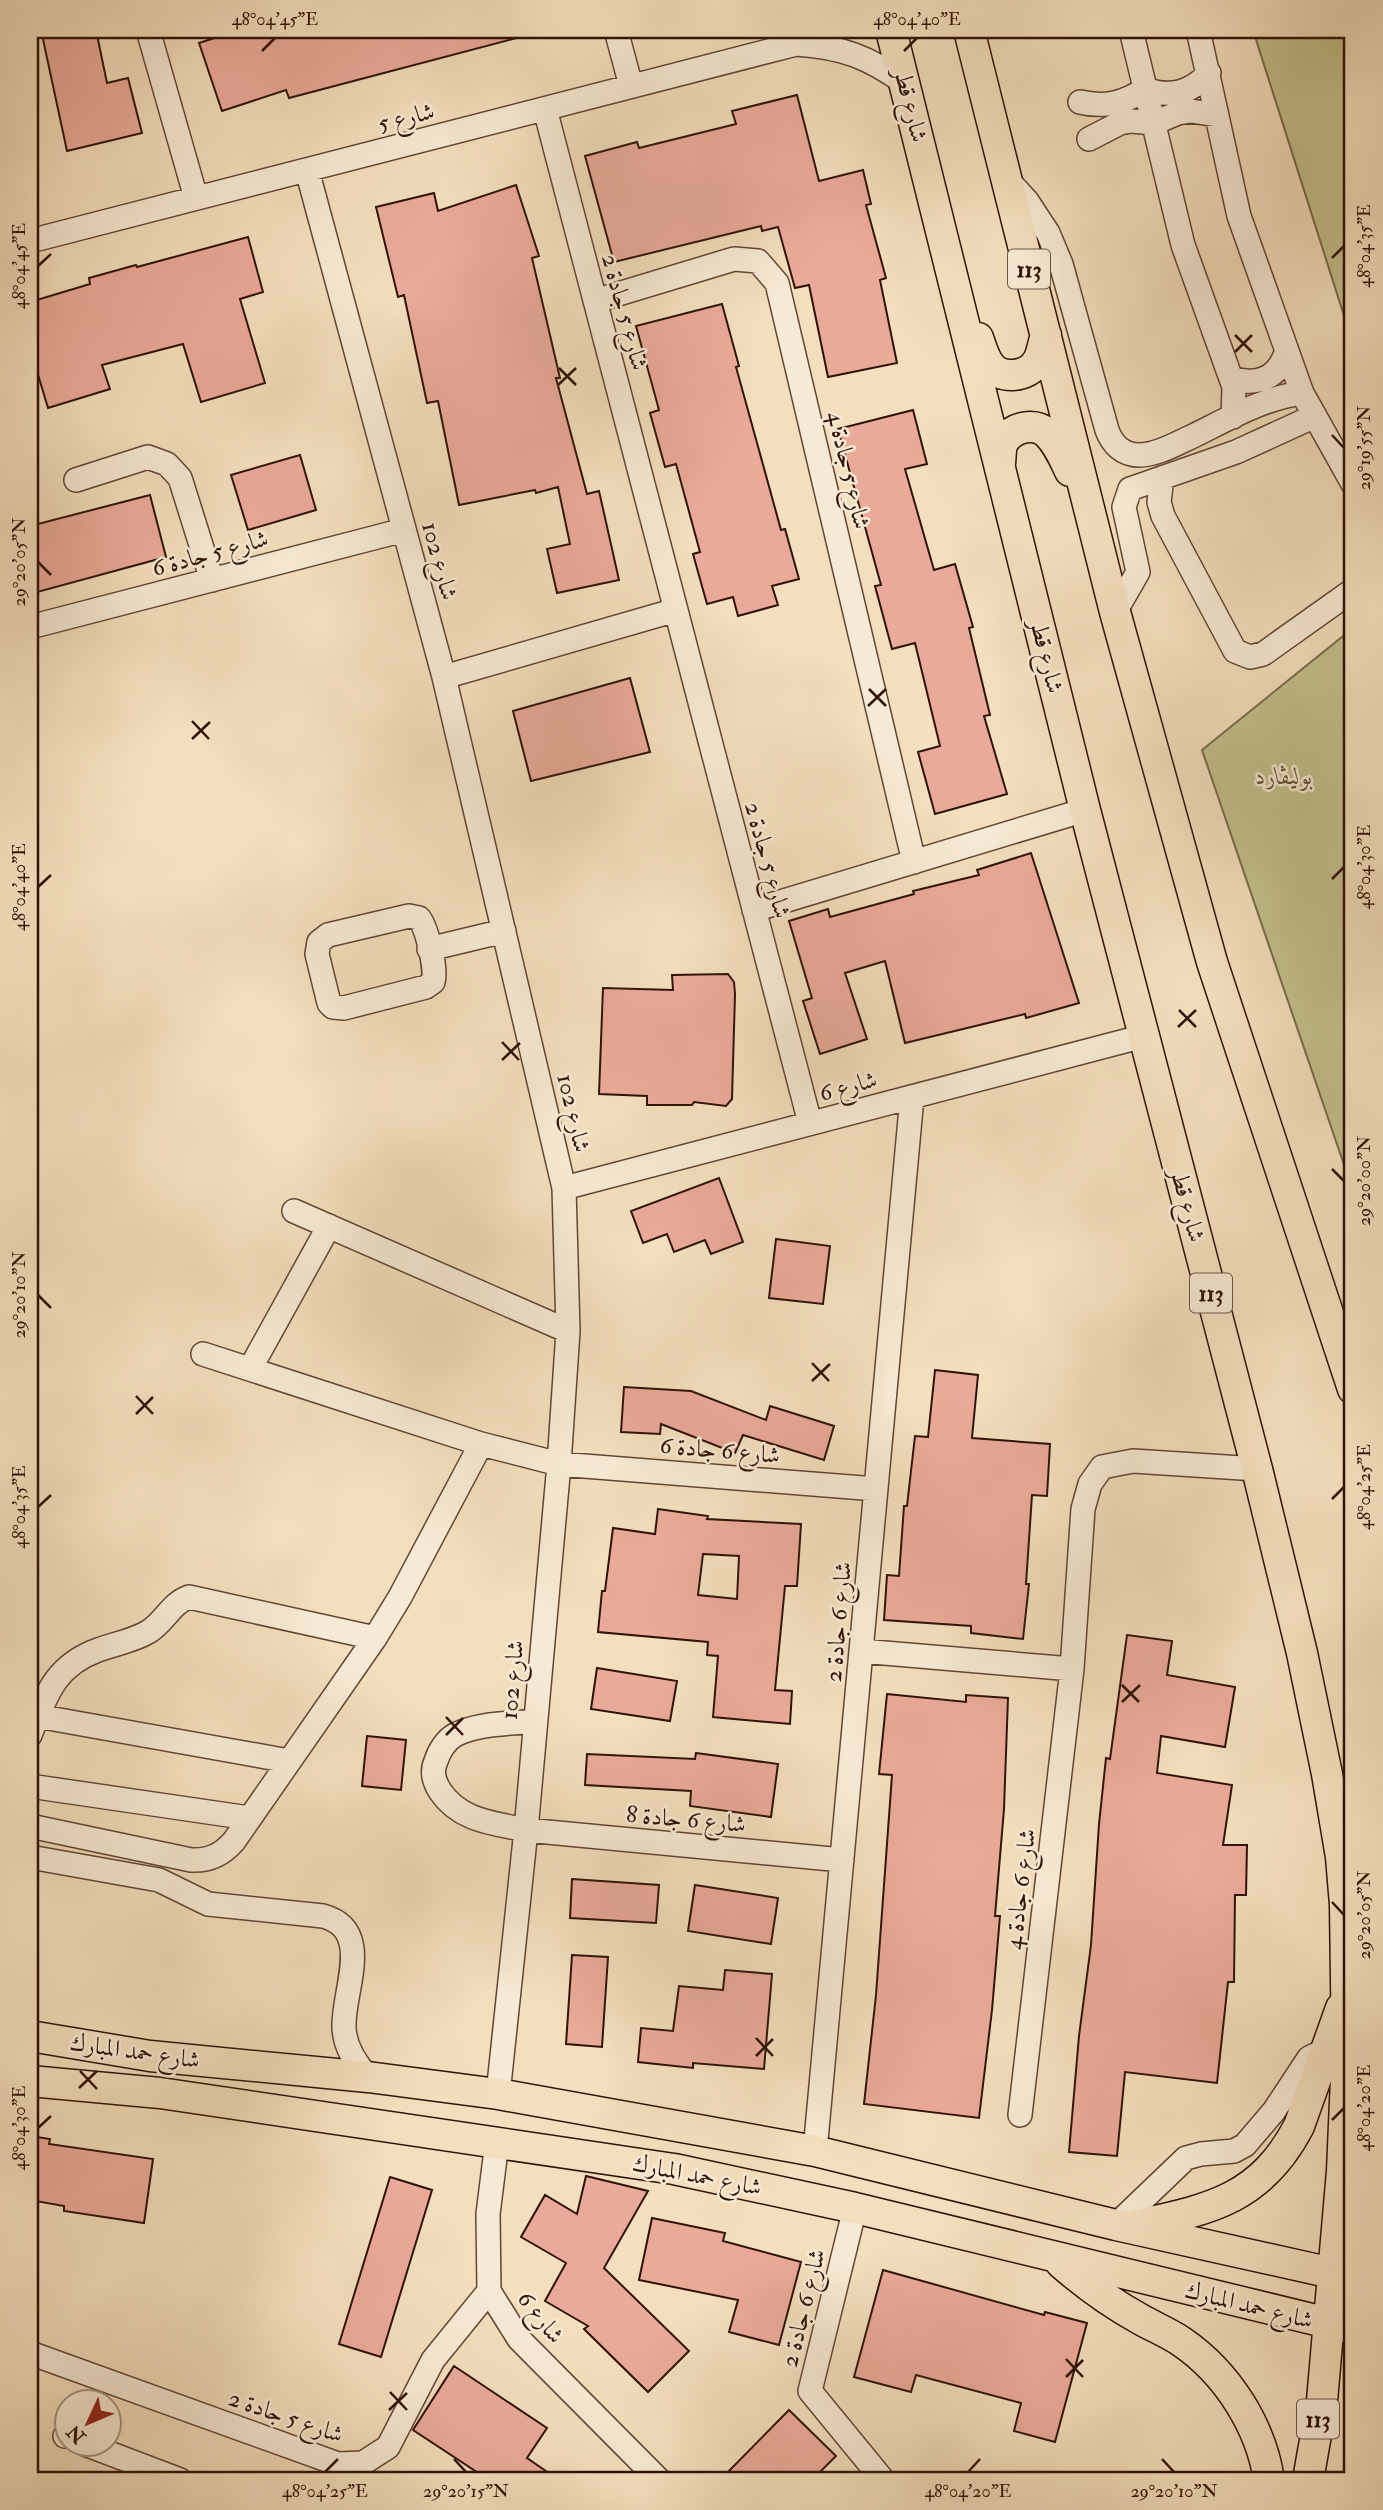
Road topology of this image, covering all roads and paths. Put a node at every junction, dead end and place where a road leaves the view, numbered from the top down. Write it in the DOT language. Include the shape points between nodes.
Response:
graph roads {
  1 [pos="148,30"];
  2 [pos="616,30"];
  3 [pos="814,30"];
  4 [pos="891,30"];
  5 [pos="969,30"];
  6 [pos="1131,30"];
  7 [pos="1198,30"];
  8 [pos="796,44"];
  9 [pos="1209,73"];
  10 [pos="906,84"];
  11 [pos="631,86"];
  12 [pos="1146,89"];
  13 [pos="1080,102"];
  14 [pos="545,109"];
  15 [pos="1217,115"];
  16 [pos="1154,123"];
  17 [pos="1089,139"];
  18 [pos="307,170"];
  19 [pos="1006,178"];
  20 [pos="196,198"];
  21 [pos="30,241"];
  22 [pos="951,269"];
  23 [pos="595,301"];
  24 [pos="1046,335"];
  25 [pos="1286,353"];
  26 [pos="1231,378"];
  27 [pos="1302,393"];
  28 [pos="1315,416"];
  29 [pos="1233,417"];
  30 [pos="1000,463"];
  31 [pos="1162,478"];
  32 [pos="76,480"];
  33 [pos="1353,484"];
  34 [pos="1089,509"];
  35 [pos="404,530"];
  36 [pos="212,579"];
  37 [pos="1353,590"];
  38 [pos="676,610"];
  39 [pos="1115,612"];
  40 [pos="30,627"];
  41 [pos="444,677"];
  42 [pos="1085,810"];
  43 [pos="914,862"];
  44 [pos="754,910"];
  45 [pos="504,931"];
  46 [pos="429,949"];
  47 [pos="1144,1036"];
  48 [pos="912,1097"];
  49 [pos="810,1123"];
  50 [pos="564,1188"];
  51 [pos="294,1211"];
  52 [pos="329,1226"];
  53 [pos="568,1331"];
  54 [pos="203,1354"];
  55 [pos="250,1369"];
  56 [pos="1353,1390"];
  57 [pos="481,1444"];
  58 [pos="559,1464"];
  59 [pos="1257,1469"];
  60 [pos="876,1489"];
  61 [pos="374,1638"];
  62 [pos="861,1651"];
  63 [pos="1072,1669"];
  64 [pos="534,1721"];
  65 [pos="34,1726"];
  66 [pos="289,1761"];
  67 [pos="30,1786"];
  68 [pos="249,1818"];
  69 [pos="30,1826"];
  70 [pos="526,1830"];
  71 [pos="30,1857"];
  72 [pos="842,1860"];
  73 [pos="1346,1994"];
  74 [pos="30,2036"];
  75 [pos="1324,2051"];
  76 [pos="150,2056"];
  77 [pos="30,2062"];
  78 [pos="368,2077"];
  79 [pos="30,2081"];
  80 [pos="498,2094"];
  81 [pos="1020,2115"];
  82 [pos="497,2142"];
  83 [pos="815,2151"];
  84 [pos="855,2208"];
  85 [pos="1121,2226"];
  86 [pos="1055,2258"];
  87 [pos="1343,2276"];
  88 [pos="489,2291"];
  89 [pos="1341,2327"];
  90 [pos="30,2353"];
  91 [pos="122,2458"];
  92 [pos="358,2472"];
  93 [pos="180,2480"];
  94 [pos="659,2480"];
  95 [pos="883,2480"];
  96 [pos="1269,2480"];
  97 [pos="1308,2480"];
  1 -- 20 [label="street"];
  2 -- 11 [label="street"];
  3 -- 8 [label="street, شارع 5"];
  4 -- 10 [label="main road, شارع قطر / 113"];
  5 -- 19 [label="main road, 113"];
  6 -- 12 [label="street"];
  7 -- 9 [label="street"];
  8 -- 10 [label="street, شارع 5" via="855,54"];
  8 -- 11 [label="street, شارع 5"];
  9 -- 12 [label="street" via="1191,89 1180,92"];
  9 -- 15 [label="street"];
  10 -- 22 [label="main road, شارع قطر / 113"];
  11 -- 14 [label="street, شارع 5"];
  12 -- 13 [label="street" via="1115,104"];
  12 -- 16 [label="street"];
  14 -- 18 [label="street, شارع 5"];
  14 -- 23 [label="street, شارع 5 جادة 2"];
  15 -- 16 [label="street" via="1178,113"];
  15 -- 25 [label="street" via="1239,216"];
  16 -- 17 [label="street" via="1119,123"];
  16 -- 26 [label="street" via="1183,245"];
  18 -- 20 [label="street, شارع 5"];
  18 -- 35 [label="street, شارع 102"];
  19 -- 24 [label="main road, 113"];
  19 -- 29 [label="street" via="1048,233 1061,264 1107,430 1115,444 1128,453 1143,455"];
  20 -- 21 [label="street, شارع 5"];
  22 -- 24 [label="main road" via="989,365 999,373 1024,373 1037,363"];
  22 -- 30 [label="main road, شارع قطر / 113"];
  23 -- 38 [label="street, شارع 5 جادة 2"];
  23 -- 43 [label="street, شارع 5 جادة 4" via="734,259 758,261 777,283"];
  24 -- 34 [label="main road, 113"];
  25 -- 26 [label="street" via="1282,364 1265,379"];
  25 -- 27 [label="street"];
  26 -- 29 [label="street"];
  27 -- 28 [label="street"];
  27 -- 29 [label="street"];
  28 -- 31 [label="street" via="1236,452"];
  28 -- 33 [label="street"];
  30 -- 34 [label="main road" via="1002,443 1014,431 1028,426 1044,430 1056,442"];
  30 -- 42 [label="main road, شارع قطر / 113"];
  31 -- 37 [label="street" via="1159,502 1163,516 1235,651 1250,657 1263,654"];
  31 -- 39 [label="street" via="1130,489 1124,507 1138,572"];
  32 -- 36 [label="street" via="148,457 167,464 180,478"];
  34 -- 39 [label="main road, 113"];
  35 -- 36 [label="street, شارع 5 جادة 6"];
  35 -- 41 [label="street, شارع 102"];
  36 -- 40 [label="street, شارع 5 جادة 6"];
  38 -- 41 [label="street"];
  38 -- 44 [label="street, شارع 5 جادة 2"];
  39 -- 56 [label="main road, 113" via="1212,962"];
  41 -- 45 [label="street, شارع 102"];
  42 -- 43 [label="street"];
  42 -- 47 [label="main road, شارع قطر / 113"];
  43 -- 44 [label="street"];
  44 -- 49 [label="street, شارع 5 جادة 2"];
  45 -- 46 [label="street"];
  45 -- 50 [label="street, شارع 102"];
  46 -- 46 [label="street" via="435,978 430,985 344,1008 329,1003 317,954 323,938 414,916 422,922"];
  47 -- 48 [label="street, شارع 6"];
  47 -- 59 [label="main road, شارع قطر / 113"];
  48 -- 49 [label="street, شارع 6"];
  48 -- 60 [label="street, شارع 6 جادة 2"];
  49 -- 50 [label="street, شارع 6"];
  50 -- 53 [label="street, شارع 102"];
  51 -- 52 [label="street"];
  52 -- 53 [label="street"];
  52 -- 55 [label="street"];
  53 -- 58 [label="street, شارع 102"];
  54 -- 55 [label="street, شارع 6 جادة 6"];
  55 -- 57 [label="street, شارع 6 جادة 6"];
  57 -- 58 [label="street, شارع 6 جادة 6"];
  57 -- 61 [label="street"];
  58 -- 60 [label="street, شارع 6 جادة 6"];
  58 -- 64 [label="street, شارع 102"];
  59 -- 63 [label="street, شارع 6 جادة 4" via="1133,1461 1102,1467 1090,1484 1083,1509"];
  59 -- 73 [label="main road, شارع قطر / 113" via="1327,1774 1344,1893"];
  60 -- 62 [label="street, شارع 6 جادة 2"];
  61 -- 65 [label="street" via="188,1597 175,1603 160,1623 142,1635 71,1663 51,1685"];
  61 -- 66 [label="street"];
  62 -- 63 [label="street"];
  62 -- 72 [label="street, شارع 6 جادة 2"];
  63 -- 81 [label="street, شارع 6 جادة 4"];
  64 -- 70 [label="street, شارع 102"];
  64 -- 70 [label="street, شارع 6 جادة 8" via="453,1736 434,1764 433,1780 463,1814"];
  65 -- 66 [label="street"];
  66 -- 68 [label="street"];
  67 -- 68 [label="street"];
  68 -- 69 [label="street" via="222,1853 199,1860"];
  70 -- 72 [label="street, شارع 6 جادة 8"];
  70 -- 80 [label="street, شارع 102"];
  71 -- 78 [label="street" via="159,1880 208,1904 323,1916 338,1923 349,1935 353,1949 344,2015 347,2043"];
  72 -- 83 [label="street, شارع 6 جادة 2"];
  73 -- 75 [label="main road"];
  73 -- 87 [label="main road, شارع قطر / 113"];
  74 -- 76 [label="main road, شارع حمد المبارك"];
  75 -- 85 [label="street" via="1309,2058 1245,2145 1186,2158"];
  75 -- 85 [label="main road" via="1290,2142 1254,2183 1208,2208"];
  76 -- 77 [label="main road" via="150,2073 142,2078 79,2065"];
  76 -- 78 [label="main road, شارع حمد المبارك"];
  78 -- 80 [label="main road, شارع حمد المبارك"];
  79 -- 82 [label="main road, شارع حمد المبارك" via="160,2093"];
  80 -- 83 [label="main road, شارع حمد المبارك"];
  82 -- 84 [label="main road, شارع حمد المبارك" via="674,2169"];
  82 -- 88 [label="street, شارع 6" via="488,2214"];
  83 -- 85 [label="main road, شارع حمد المبارك"];
  84 -- 86 [label="main road, شارع حمد المبارك"];
  84 -- 95 [label="street, شارع 6 جادة 2" via="810,2391"];
  85 -- 87 [label="main road, شارع حمد المبارك"];
  86 -- 89 [label="main road, شارع حمد المبارك"];
  86 -- 96 [label="main road" via="1096,2292 1182,2342 1217,2373 1255,2431"];
  87 -- 89 [label="main road, شارع قطر / 113"];
  88 -- 92 [label="street, شارع 5 جادة 2" via="433,2360 388,2446"];
  88 -- 94 [label="street, شارع 6" via="519,2339"];
  89 -- 97 [label="main road, شارع قطر / 113"];
  90 -- 92 [label="street, شارع 5 جادة 2"];
  91 -- 93 [label="street"];
}
